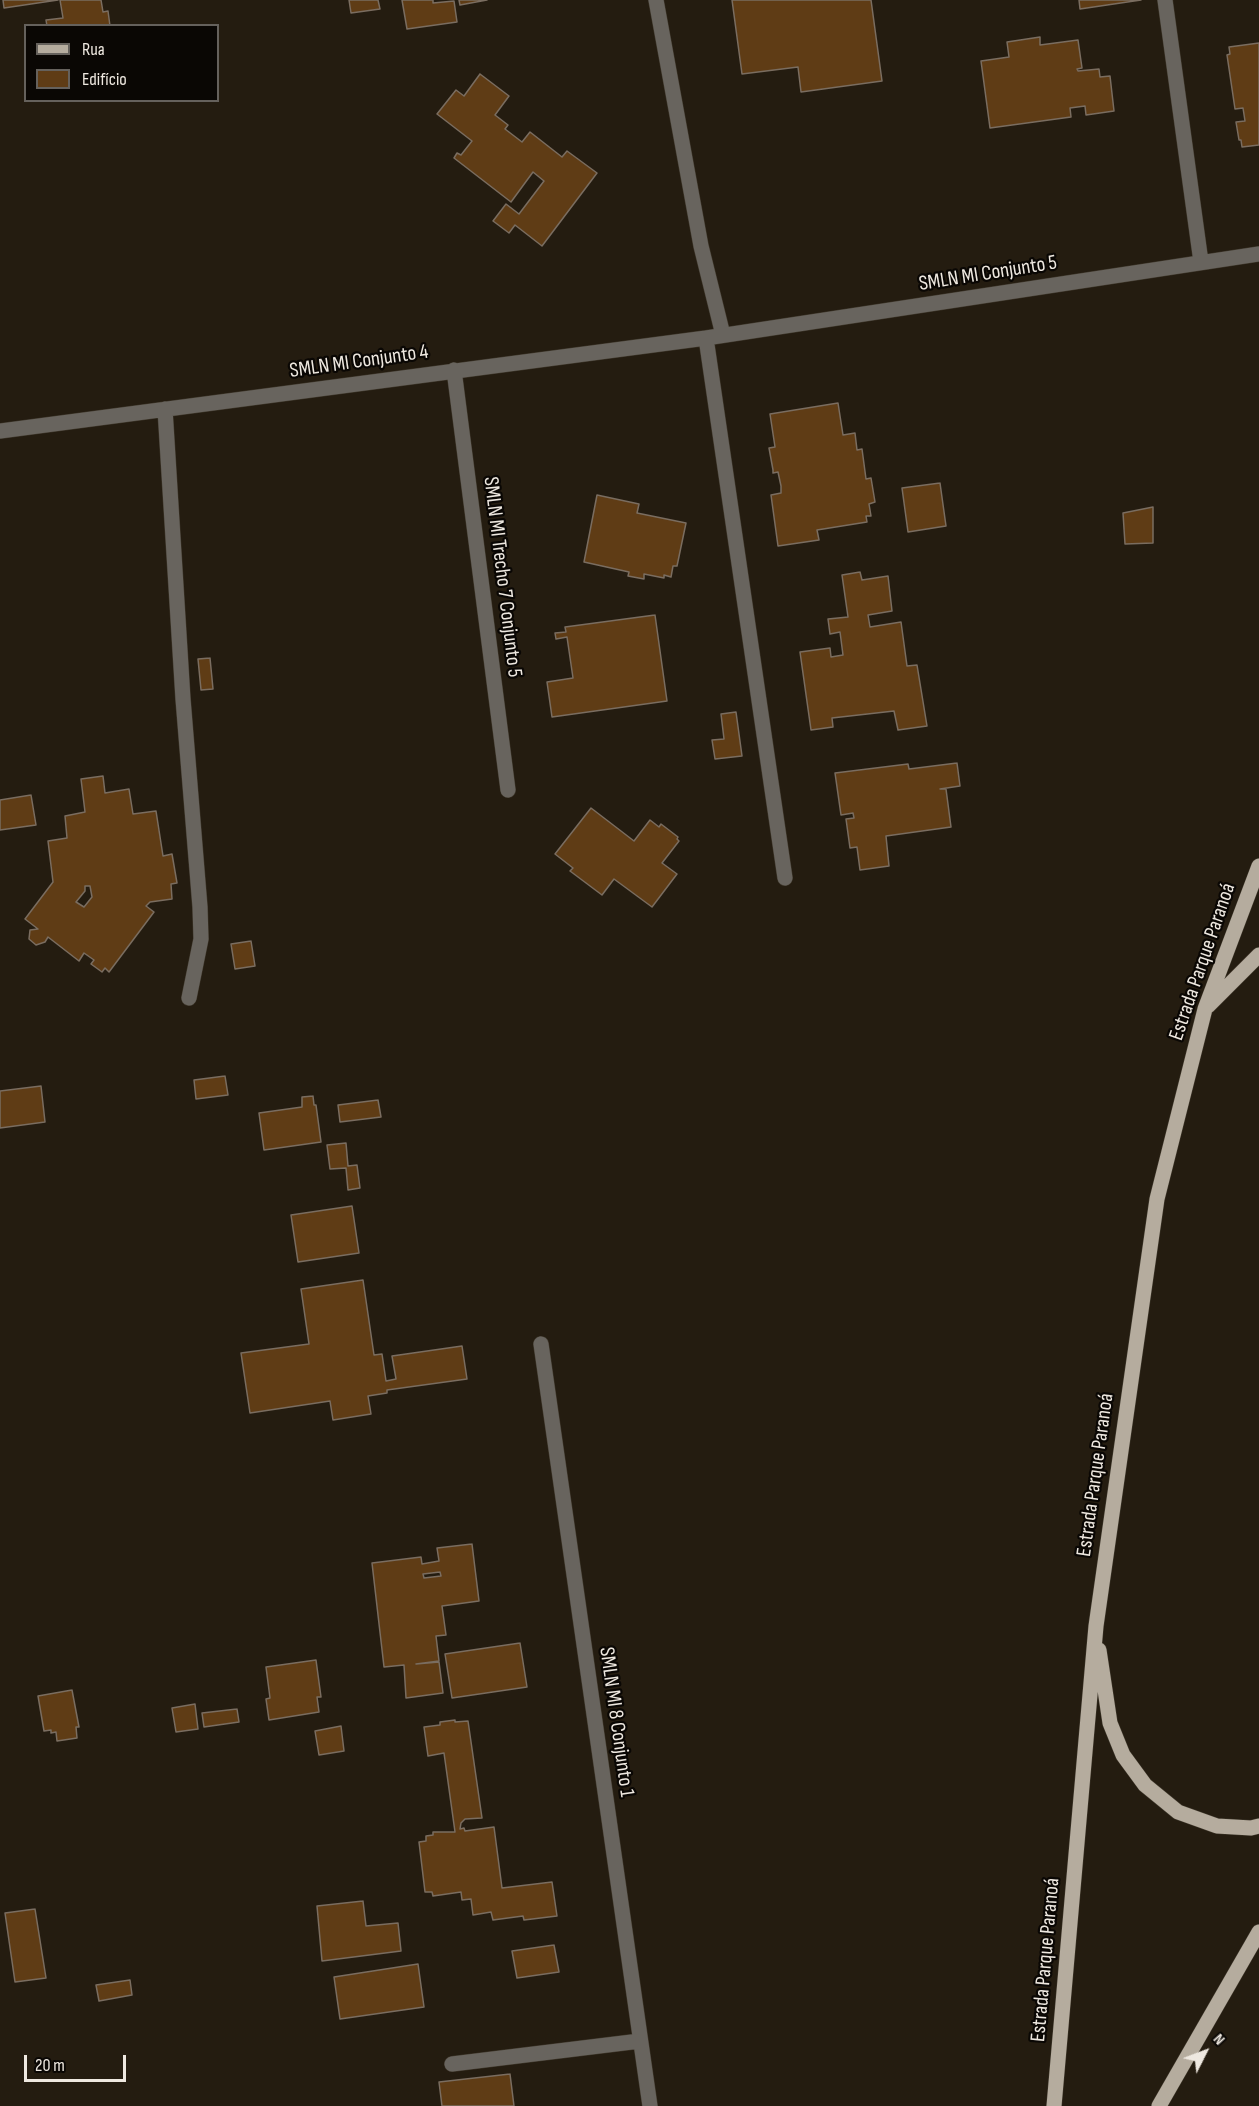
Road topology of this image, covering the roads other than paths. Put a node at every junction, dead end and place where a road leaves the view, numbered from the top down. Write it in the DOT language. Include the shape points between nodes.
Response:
graph roads {
  1 [pos="656,0"];
  2 [pos="1166,0"];
  3 [pos="1259,254"];
  4 [pos="1201,262"];
  5 [pos="723,335"];
  6 [pos="706,338"];
  7 [pos="454,370"];
  8 [pos="165,409"];
  9 [pos="0,431"];
  10 [pos="508,790"];
  11 [pos="1259,866"];
  12 [pos="785,878"];
  13 [pos="1259,955"];
  14 [pos="189,998"];
  15 [pos="1205,1009"];
  16 [pos="541,1344"];
  17 [pos="1096,1626"];
  18 [pos="1259,1826"];
  19 [pos="1259,1932"];
  20 [pos="640,2041"];
  21 [pos="452,2064"];
  22 [pos="650,2106"];
  23 [pos="1054,2106"];
  24 [pos="1159,2106"];
  1 -- 5 [label="street" via="701,246"];
  2 -- 4 [label="street"];
  3 -- 4 [label="street, SMLN MI Conjunto 5"];
  4 -- 5 [label="street, SMLN MI Conjunto 5"];
  5 -- 6 [label="street, SMLN MI Conjunto 4"];
  6 -- 7 [label="street, SMLN MI Conjunto 4"];
  6 -- 12 [label="street"];
  7 -- 8 [label="street, SMLN MI Conjunto 4"];
  7 -- 10 [label="street, SMLN MI Trecho 7 Conjunto 5"];
  8 -- 9 [label="street, SMLN MI Conjunto 4"];
  8 -- 14 [label="street" via="200,907 201,939"];
  11 -- 15 [label="main road, Estrada Parque Paranoá"];
  13 -- 15 [label="main road"];
  15 -- 17 [label="main road, Estrada Parque Paranoá" via="1157,1199"];
  16 -- 20 [label="street, SMLN MI 8 Conjunto 1"];
  17 -- 18 [label="main road" via="1110,1723 1123,1755 1145,1785 1178,1812 1217,1826"];
  17 -- 23 [label="main road, Estrada Parque Paranoá"];
  19 -- 24 [label="main road"];
  20 -- 21 [label="street"];
  20 -- 22 [label="street, SMLN MI 8 Conjunto 1"];
}
